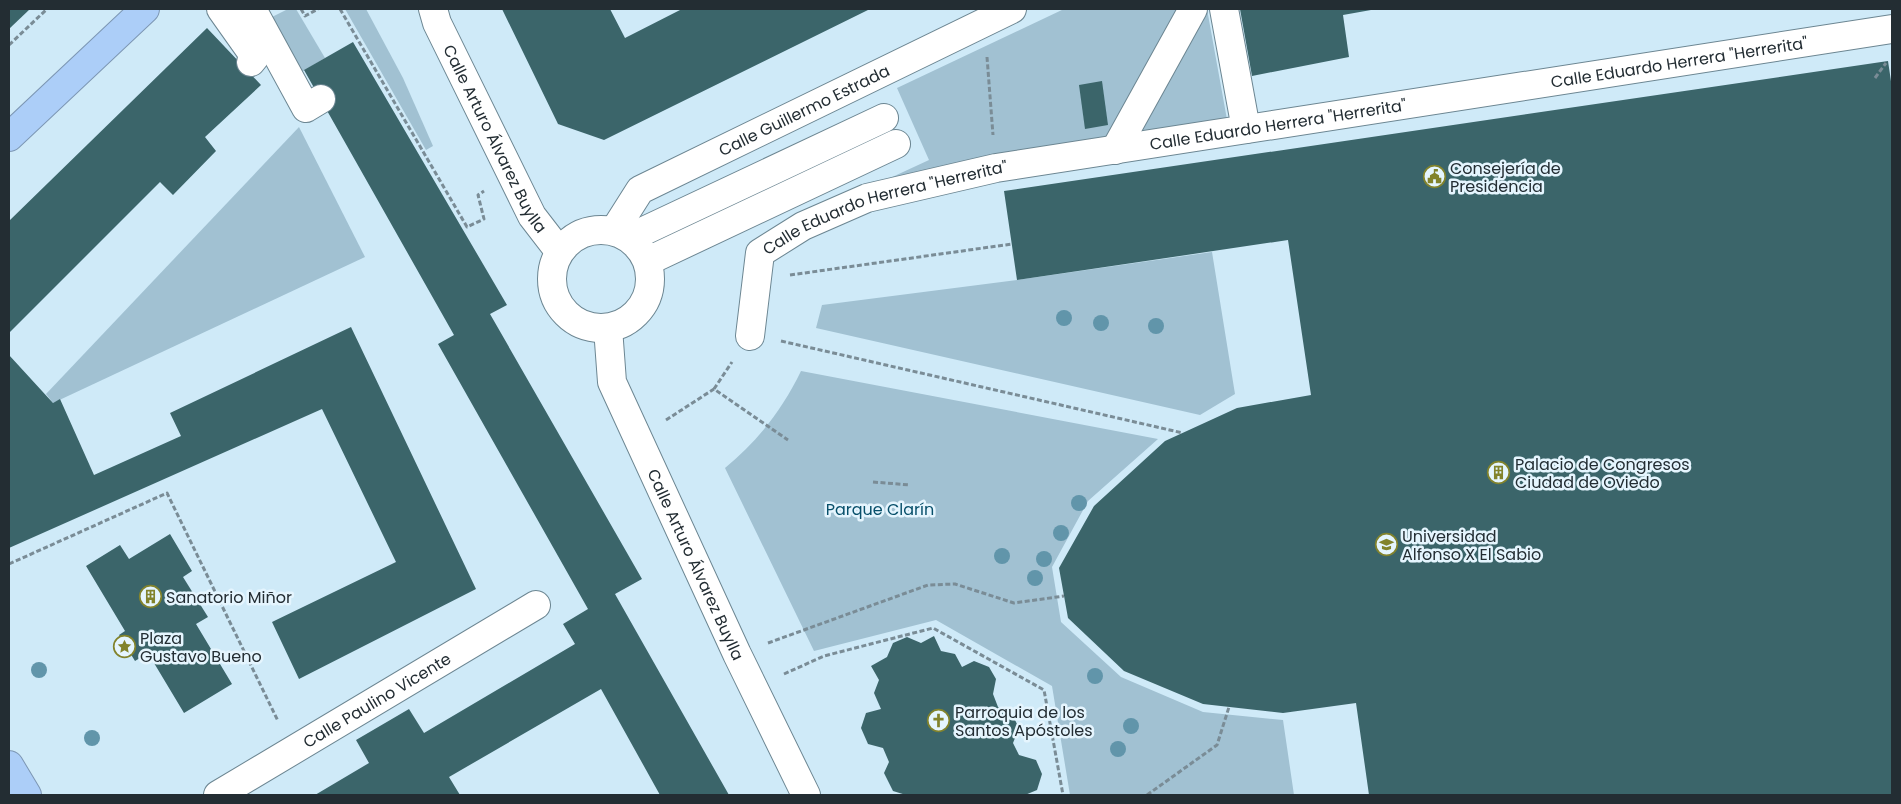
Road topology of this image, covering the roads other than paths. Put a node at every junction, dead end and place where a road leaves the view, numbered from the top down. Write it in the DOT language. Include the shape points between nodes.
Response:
graph roads {
  1 [pos="145,9"];
  2 [pos="221,9"];
  3 [pos="252,9"];
  4 [pos="1012,9"];
  5 [pos="1193,9"];
  6 [pos="1224,9"];
  7 [pos="431,13"];
  8 [pos="1892,29"];
  9 [pos="251,62"];
  10 [pos="320,99"];
  11 [pos="884,118"];
  12 [pos="1246,129"];
  13 [pos="9,137"];
  14 [pos="896,144"];
  15 [pos="1115,150"];
  16 [pos="622,235"];
  17 [pos="559,251"];
  18 [pos="648,262"];
  19 [pos="608,328"];
  20 [pos="750,336"];
  21 [pos="536,605"];
  22 [pos="9,765"];
  23 [pos="27,795"];
  24 [pos="218,795"];
  25 [pos="806,795"];
  1 -- 13 [label="highway"];
  2 -- 9 [label="street" via="255,57"];
  3 -- 10 [label="street" via="306,108"];
  4 -- 16 [label="street, Calle Guillermo Estrada" via="640,190"];
  5 -- 15 [label="street"];
  6 -- 12 [label="street"];
  7 -- 17 [label="street, Calle Arturo Álvarez Buylla" via="532,216"];
  8 -- 12 [label="street, Calle Eduardo Herrera \"Herrerita\""];
  11 -- 16 [label="street"];
  12 -- 15 [label="street, Calle Eduardo Herrera \"Herrerita\""];
  14 -- 18 [label="street"];
  15 -- 20 [label="street, Calle Eduardo Herrera \"Herrerita\"" via="996,168 867,198 803,226 760,253"];
  16 -- 17 [label="street" via="598,229 583,232"];
  16 -- 18 [label="street" via="640,248"];
  17 -- 19 [label="street" via="551,282 555,298 576,322 591,328"];
  18 -- 19 [label="street" via="649,291 643,304 634,316"];
  19 -- 25 [label="street, Calle Arturo Álvarez Buylla" via="612,382 636,439"];
  21 -- 24 [label="street, Calle Paulino Vicente"];
  22 -- 23 [label="highway"];
}
